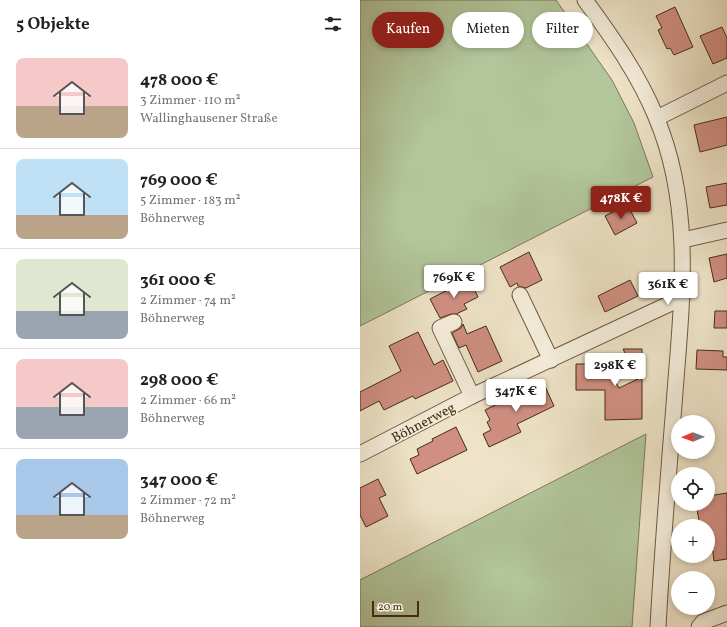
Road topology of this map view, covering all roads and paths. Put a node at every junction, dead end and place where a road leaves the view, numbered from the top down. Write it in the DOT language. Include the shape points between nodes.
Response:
graph roads {
  1 [pos="585,0"];
  2 [pos="727,83"];
  3 [pos="657,118"];
  4 [pos="727,230"];
  5 [pos="683,240"];
  6 [pos="520,295"];
  7 [pos="682,298"];
  8 [pos="454,322"];
  9 [pos="551,360"];
  10 [pos="472,396"];
  11 [pos="360,454"];
  12 [pos="727,613"];
  13 [pos="658,627"];
  14 [pos="700,627"];
  1 -- 3 [label="street" via="610,34"];
  2 -- 3 [label="street"];
  3 -- 5 [label="street" via="674,175"];
  4 -- 5 [label="street"];
  5 -- 7 [label="street"];
  6 -- 9 [label="street"];
  7 -- 9 [label="street, Böhnerweg"];
  7 -- 13 [label="street"];
  8 -- 10 [label="street" via="440,328"];
  9 -- 10 [label="street, Böhnerweg"];
  10 -- 11 [label="street, Böhnerweg"];
  12 -- 14 [label="street" via="704,622"];
}
